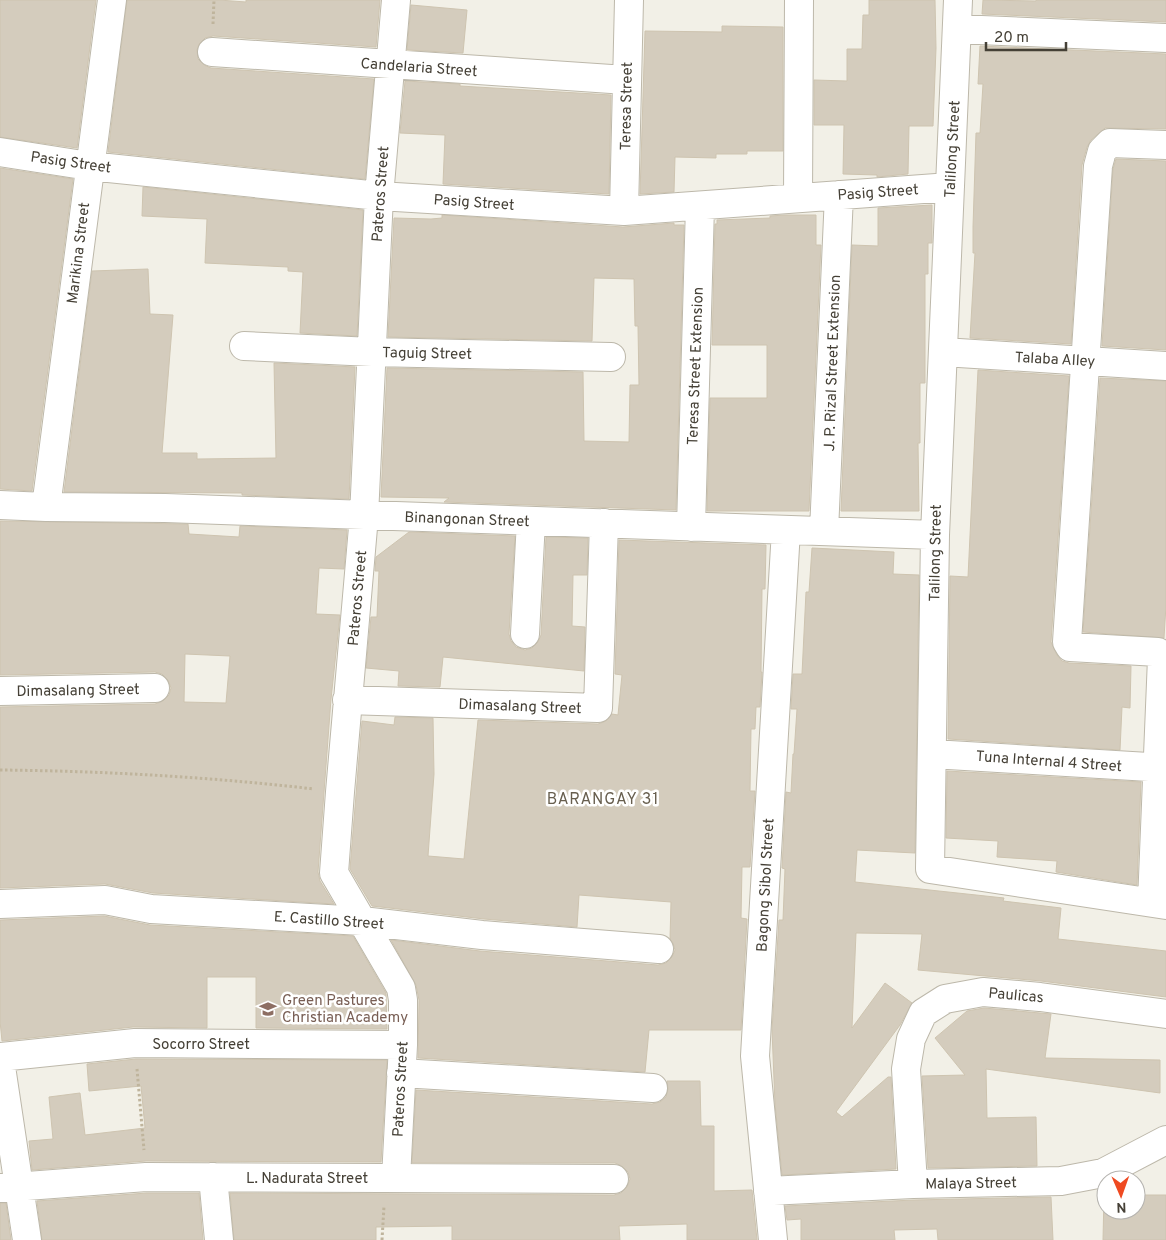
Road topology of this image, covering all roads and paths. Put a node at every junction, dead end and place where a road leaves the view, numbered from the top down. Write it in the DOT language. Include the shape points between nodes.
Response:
graph roads {
  1 [pos="112,0"];
  2 [pos="396,0"];
  3 [pos="628,0"];
  4 [pos="799,0"];
  5 [pos="958,0"];
  6 [pos="957,29"];
  7 [pos="1166,38"];
  8 [pos="212,52"];
  9 [pos="391,66"];
  10 [pos="626,80"];
  11 [pos="1166,145"];
  12 [pos="0,152"];
  13 [pos="90,166"];
  14 [pos="950,187"];
  15 [pos="839,195"];
  16 [pos="379,196"];
  17 [pos="798,198"];
  18 [pos="700,206"];
  19 [pos="624,211"];
  20 [pos="244,346"];
  21 [pos="372,352"];
  22 [pos="943,352"];
  23 [pos="611,357"];
  24 [pos="1086,361"];
  25 [pos="1166,366"];
  26 [pos="0,505"];
  27 [pos="46,507"];
  28 [pos="364,516"];
  29 [pos="531,521"];
  30 [pos="604,524"];
  31 [pos="691,527"];
  32 [pos="786,530"];
  33 [pos="824,531"];
  34 [pos="935,535"];
  35 [pos="525,634"];
  36 [pos="156,688"];
  37 [pos="0,691"];
  38 [pos="348,700"];
  39 [pos="932,754"];
  40 [pos="1162,768"];
  41 [pos="0,770"];
  42 [pos="340,792"];
  43 [pos="1159,903"];
  44 [pos="0,904"];
  45 [pos="362,921"];
  46 [pos="659,949"];
  47 [pos="1166,1014"];
  48 [pos="135,1043"];
  49 [pos="403,1045"];
  50 [pos="0,1059"];
  51 [pos="402,1073"];
  52 [pos="654,1088"];
  53 [pos="1166,1140"];
  54 [pos="146,1177"];
  55 [pos="214,1178"];
  56 [pos="390,1178"];
  57 [pos="614,1180"];
  58 [pos="913,1184"];
  59 [pos="9,1187"];
  60 [pos="768,1191"];
  61 [pos="26,1240"];
  62 [pos="219,1240"];
  63 [pos="382,1240"];
  64 [pos="774,1240"];
  1 -- 13 [label="street, Marikina Street"];
  2 -- 9 [label="street, Pateros Street"];
  3 -- 10 [label="street, Teresa Street"];
  4 -- 17 [label="street"];
  5 -- 6 [label="street, Talilong Street"];
  6 -- 7 [label="street"];
  6 -- 14 [label="street, Talilong Street"];
  8 -- 9 [label="street, Candelaria Street"];
  9 -- 10 [label="street, Candelaria Street"];
  9 -- 16 [label="street, Pateros Street"];
  10 -- 19 [label="street, Teresa Street"];
  11 -- 24 [label="street" via="1110,143 1102,151 1098,166"];
  12 -- 13 [label="street, Pasig Street"];
  13 -- 16 [label="street, Pasig Street"];
  13 -- 27 [label="street, Marikina Street"];
  14 -- 15 [label="street, Pasig Street"];
  14 -- 22 [label="street, Talilong Street"];
  15 -- 17 [label="street, Pasig Street"];
  15 -- 33 [label="street, J. P. Rizal Street Extension"];
  16 -- 19 [label="street, Pasig Street"];
  16 -- 21 [label="street, Pateros Street"];
  17 -- 18 [label="street, Pasig Street"];
  18 -- 19 [label="street, Pasig Street"];
  18 -- 31 [label="street, Teresa Street Extension"];
  20 -- 21 [label="street, Taguig Street"];
  21 -- 23 [label="street, Taguig Street"];
  21 -- 28 [label="street, Pateros Street"];
  22 -- 24 [label="street, Talaba Alley"];
  22 -- 34 [label="street, Talilong Street"];
  24 -- 25 [label="street, Talaba Alley"];
  24 -- 40 [label="street" via="1067,642 1070,647 1158,652 1162,658"];
  26 -- 27 [label="street, Binangonan Street"];
  27 -- 28 [label="street, Binangonan Street"];
  28 -- 29 [label="street, Binangonan Street"];
  28 -- 38 [label="street, Pateros Street"];
  29 -- 30 [label="street, Binangonan Street"];
  29 -- 35 [label="street"];
  30 -- 31 [label="street, Binangonan Street"];
  30 -- 38 [label="street, Dimasalang Street" via="598,708"];
  31 -- 32 [label="street, Binangonan Street"];
  32 -- 33 [label="street, Binangonan Street"];
  32 -- 60 [label="street, Bagong Sibol Street" via="755,1056"];
  33 -- 34 [label="street, Binangonan Street"];
  34 -- 39 [label="street, Talilong Street"];
  36 -- 37 [label="street, Dimasalang Street"];
  38 -- 42 [label="street, Pateros Street"];
  39 -- 40 [label="street, Tuna Internal 4 Street"];
  39 -- 43 [label="street, Talilong Street" via="930,868"];
  40 -- 43 [label="street"];
  41 -- 42 [label="path" via="234,780"];
  42 -- 45 [label="street, Pateros Street" via="334,872"];
  44 -- 45 [label="street, E. Castillo Street" via="105,900 151,909"];
  45 -- 46 [label="street, E. Castillo Street" via="482,936"];
  45 -- 49 [label="street, Pateros Street" via="402,988"];
  47 -- 58 [label="street, Paulicas" via="1040,996 983,992 945,999 922,1013 911,1039 906,1069"];
  48 -- 49 [label="street, Socorro Street"];
  48 -- 50 [label="street, Socorro Street"];
  48 -- 54 [label="path"];
  49 -- 51 [label="street, Pateros Street"];
  50 -- 59 [label="street"];
  51 -- 52 [label="street"];
  51 -- 56 [label="street, Pateros Street"];
  53 -- 58 [label="street, Malaya Street" via="1103,1173 1061,1181"];
  54 -- 55 [label="street, L. Nadurata Street"];
  54 -- 59 [label="street, L. Nadurata Street"];
  55 -- 56 [label="street, L. Nadurata Street"];
  55 -- 62 [label="street"];
  56 -- 57 [label="street, L. Nadurata Street"];
  56 -- 63 [label="path"];
  58 -- 60 [label="street, Malaya Street"];
  59 -- 61 [label="street"];
  60 -- 64 [label="street, Bagong Sibol Street"];
}
